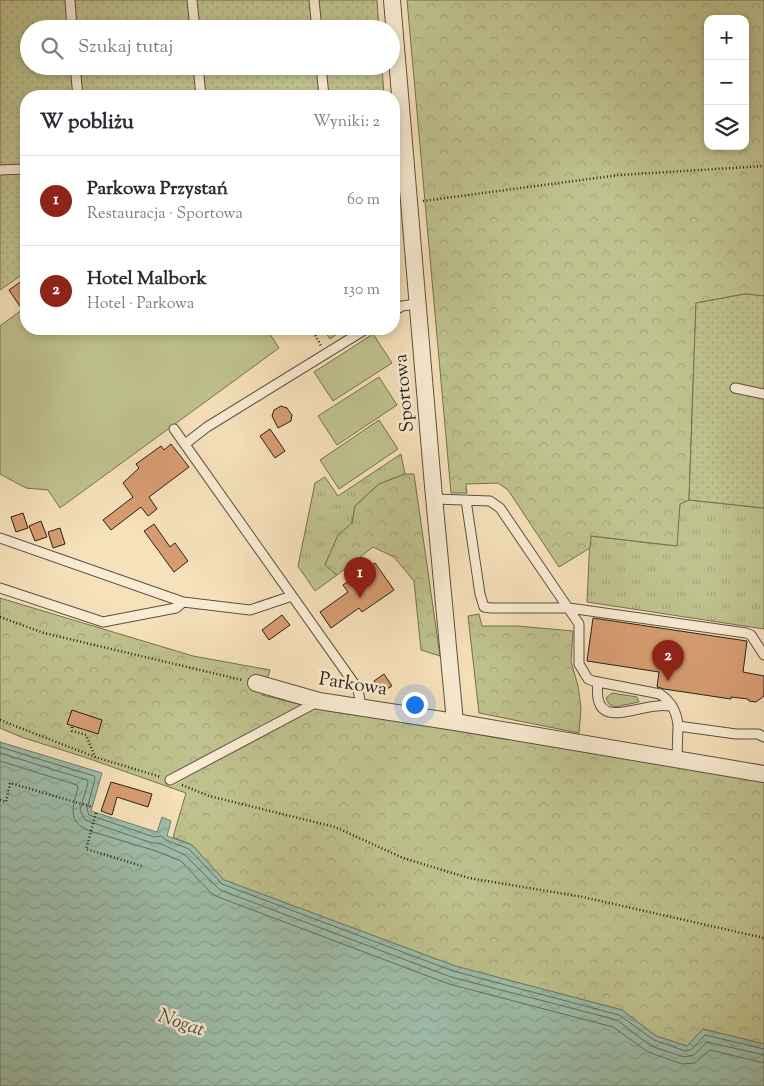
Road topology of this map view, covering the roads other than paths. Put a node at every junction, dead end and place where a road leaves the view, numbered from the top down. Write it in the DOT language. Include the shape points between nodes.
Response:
graph roads {
  1 [pos="70,0"];
  2 [pos="192,0"];
  3 [pos="314,0"];
  4 [pos="392,0"];
  5 [pos="71,20"];
  6 [pos="194,20"];
  7 [pos="316,20"];
  8 [pos="393,20"];
  9 [pos="76,75"];
  10 [pos="199,75"];
  11 [pos="322,75"];
  12 [pos="395,75"];
  13 [pos="77,90"];
  14 [pos="200,90"];
  15 [pos="323,90"];
  16 [pos="396,90"];
  17 [pos="400,161"];
  18 [pos="20,169"];
  19 [pos="0,170"];
  20 [pos="417,304"];
  21 [pos="400,307"];
  22 [pos="356,335"];
  23 [pos="735,388"];
  24 [pos="764,394"];
  25 [pos="174,429"];
  26 [pos="185,444"];
  27 [pos="435,499"];
  28 [pos="466,500"];
  29 [pos="0,538"];
  30 [pos="0,588"];
  31 [pos="292,596"];
  32 [pos="183,602"];
  33 [pos="568,608"];
  34 [pos="764,655"];
  35 [pos="598,682"];
  36 [pos="256,683"];
  37 [pos="319,701"];
  38 [pos="672,706"];
  39 [pos="361,707"];
  40 [pos="455,722"];
  41 [pos="678,726"];
  42 [pos="764,737"];
  43 [pos="677,759"];
  44 [pos="764,774"];
  45 [pos="170,780"];
  1 -- 5 [label="lane"];
  2 -- 6 [label="lane"];
  3 -- 7 [label="lane"];
  4 -- 8 [label="street, Sportowa"];
  9 -- 13 [label="lane"];
  10 -- 14 [label="lane"];
  11 -- 15 [label="lane"];
  12 -- 16 [label="street, Sportowa"];
  17 -- 20 [label="street, Sportowa" via="408,203"];
  18 -- 19 [label="lane"];
  20 -- 21 [label="lane"];
  20 -- 27 [label="street, Sportowa"];
  22 -- 26 [label="lane"];
  23 -- 24 [label="lane"];
  25 -- 26 [label="lane"];
  26 -- 31 [label="lane"];
  27 -- 28 [label="lane"];
  27 -- 40 [label="street, Sportowa"];
  28 -- 33 [label="lane" via="490,500 500,508"];
  28 -- 33 [label="lane" via="484,607"];
  29 -- 32 [label="lane"];
  30 -- 32 [label="lane" via="103,622 176,608"];
  31 -- 32 [label="lane" via="250,610"];
  31 -- 39 [label="lane" via="358,690"];
  33 -- 34 [label="lane" via="746,633 751,635"];
  33 -- 35 [label="lane" via="579,624 579,664 588,679"];
  35 -- 38 [label="lane" via="660,694"];
  35 -- 38 [label="lane" via="598,698 609,712"];
  36 -- 37 [label="street, Parkowa"];
  37 -- 39 [label="street, Parkowa"];
  37 -- 45 [label="lane"];
  38 -- 41 [label="lane"];
  39 -- 40 [label="street, Parkowa"];
  40 -- 43 [label="street, Parkowa"];
  41 -- 42 [label="lane"];
  41 -- 43 [label="lane"];
  43 -- 44 [label="street, Parkowa"];
}
